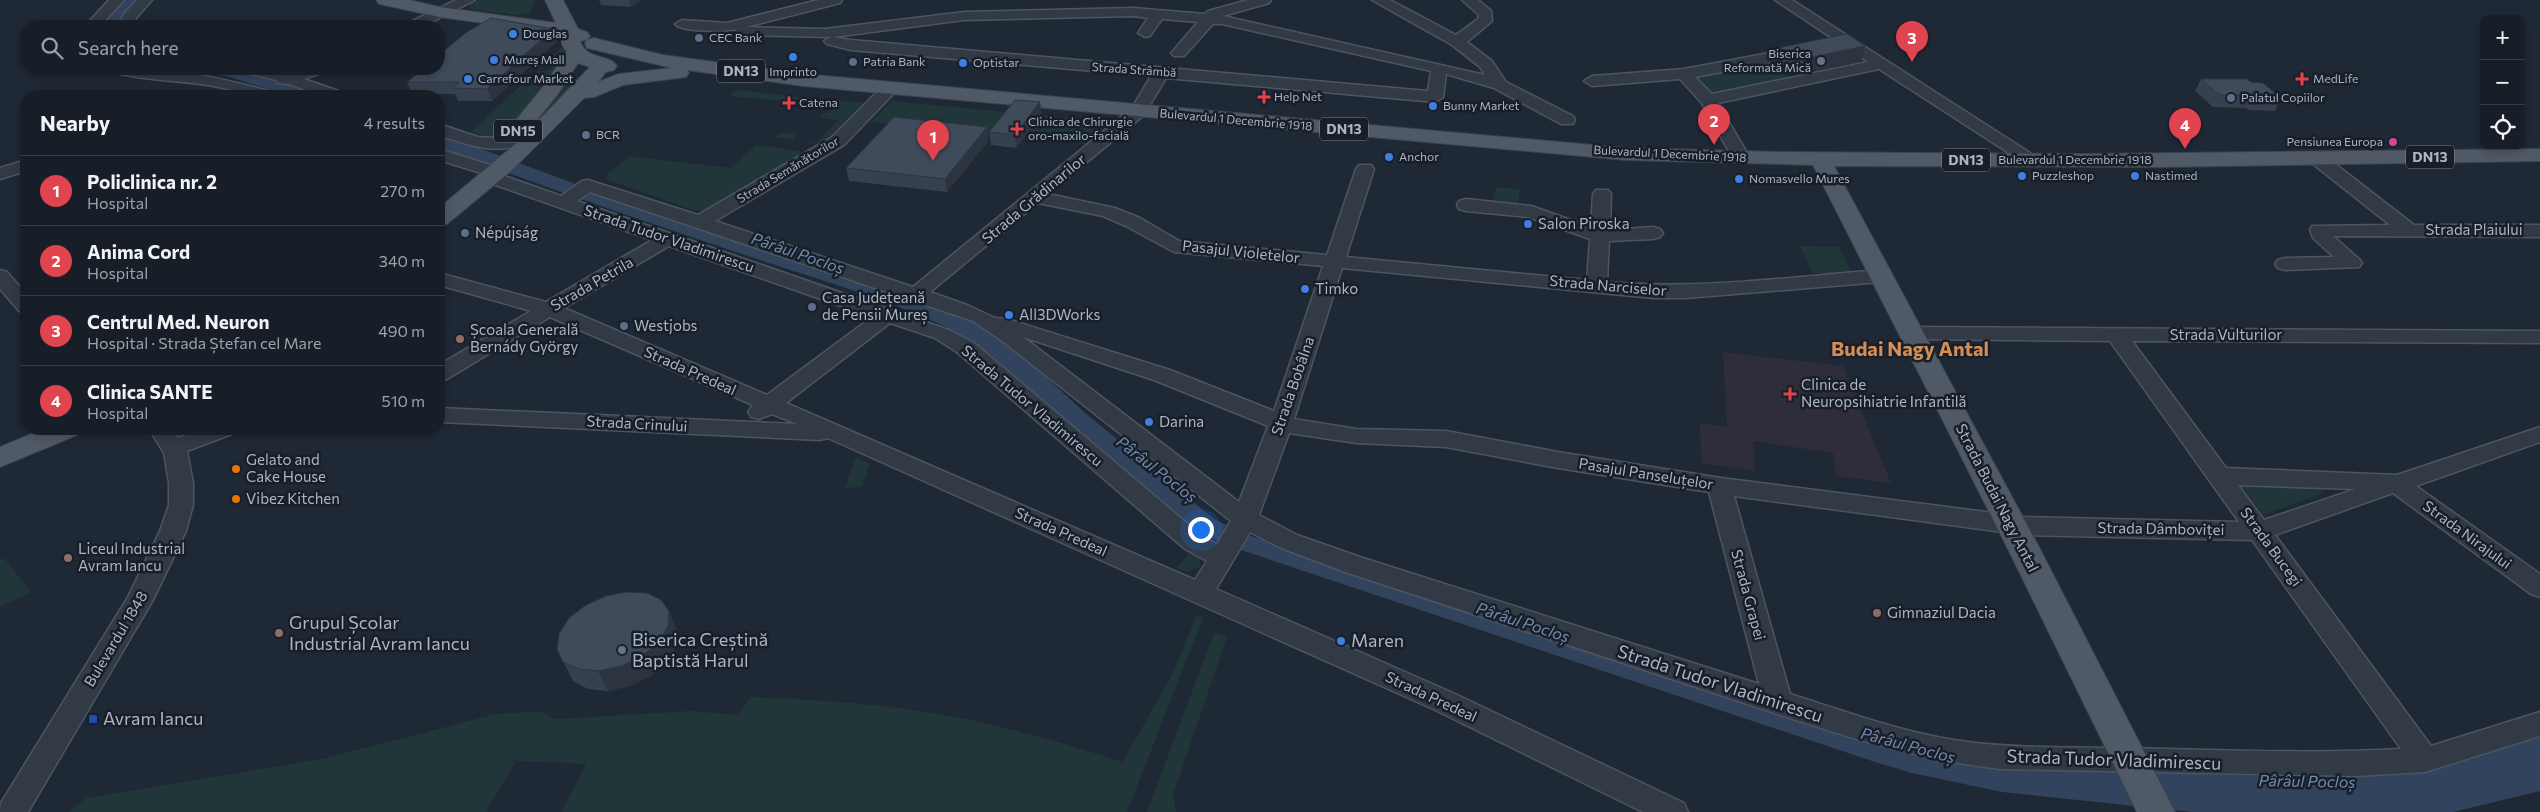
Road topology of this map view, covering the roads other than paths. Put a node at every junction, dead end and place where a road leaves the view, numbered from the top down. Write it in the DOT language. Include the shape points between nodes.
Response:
graph roads {
  1 [pos="117,0"];
  2 [pos="145,0"];
  3 [pos="385,0"];
  4 [pos="468,0"];
  5 [pos="554,0"];
  6 [pos="835,0"];
  7 [pos="1118,0"];
  8 [pos="1264,0"];
  9 [pos="1379,0"];
  10 [pos="1469,0"];
  11 [pos="1782,0"];
  12 [pos="1789,0"];
  13 [pos="947,4"];
  14 [pos="440,12"];
  15 [pos="1133,12"];
  16 [pos="1158,14"];
  17 [pos="964,16"];
  18 [pos="1210,18"];
  19 [pos="1810,19"];
  20 [pos="98,20"];
  21 [pos="128,20"];
  22 [pos="425,20"];
  23 [pos="682,24"];
  24 [pos="742,31"];
  25 [pos="570,32"];
  26 [pos="804,33"];
  27 [pos="1145,33"];
  28 [pos="1457,42"];
  29 [pos="1846,42"];
  30 [pos="585,48"];
  31 [pos="1179,53"];
  32 [pos="1757,60"];
  33 [pos="1486,64"];
  34 [pos="1881,64"];
  35 [pos="601,66"];
  36 [pos="679,68"];
  37 [pos="1439,68"];
  38 [pos="1161,72"];
  39 [pos="1467,74"];
  40 [pos="1684,74"];
  41 [pos="151,75"];
  42 [pos="272,75"];
  43 [pos="299,75"];
  44 [pos="287,79"];
  45 [pos="1592,81"];
  46 [pos="1790,82"];
  47 [pos="1500,85"];
  48 [pos="889,89"];
  49 [pos="253,90"];
  50 [pos="266,90"];
  51 [pos="320,90"];
  52 [pos="550,91"];
  53 [pos="1708,100"];
  54 [pos="1138,111"];
  55 [pos="557,114"];
  56 [pos="1567,120"];
  57 [pos="445,132"];
  58 [pos="476,142"];
  59 [pos="508,143"];
  60 [pos="2540,155"];
  61 [pos="445,156"];
  62 [pos="1741,158"];
  63 [pos="1820,159"];
  64 [pos="2032,160"];
  65 [pos="2319,160"];
  66 [pos="20,167"];
  67 [pos="1365,169"];
  68 [pos="488,173"];
  69 [pos="0,174"];
  70 [pos="1602,194"];
  71 [pos="1037,197"];
  72 [pos="445,201"];
  73 [pos="564,202"];
  74 [pos="1466,205"];
  75 [pos="445,214"];
  76 [pos="702,221"];
  77 [pos="2409,230"];
  78 [pos="2540,230"];
  79 [pos="1653,233"];
  80 [pos="1599,236"];
  81 [pos="667,239"];
  82 [pos="1334,262"];
  83 [pos="2285,264"];
  84 [pos="0,276"];
  85 [pos="1881,276"];
  86 [pos="445,281"];
  87 [pos="1597,285"];
  88 [pos="916,294"];
  89 [pos="20,300"];
  90 [pos="548,309"];
  91 [pos="888,315"];
  92 [pos="980,317"];
  93 [pos="1911,333"];
  94 [pos="2116,334"];
  95 [pos="2539,337"];
  96 [pos="445,370"];
  97 [pos="768,405"];
  98 [pos="445,415"];
  99 [pos="1281,423"];
  100 [pos="738,428"];
  101 [pos="836,433"];
  102 [pos="2540,434"];
  103 [pos="53,435"];
  104 [pos="185,435"];
  105 [pos="166,438"];
  106 [pos="0,458"];
  107 [pos="2219,476"];
  108 [pos="2394,482"];
  109 [pos="1721,486"];
  110 [pos="1242,522"];
  111 [pos="2011,525"];
  112 [pos="2259,530"];
  113 [pos="1223,558"];
  114 [pos="2540,587"];
  115 [pos="1201,593"];
  116 [pos="1778,703"];
  117 [pos="2540,724"];
  118 [pos="2425,760"];
  119 [pos="2130,761"];
  120 [pos="12,812"];
  121 [pos="1673,812"];
  122 [pos="2156,812"];
  1 -- 20 [label="street"];
  2 -- 21 [label="street"];
  3 -- 14 [label="main road"];
  4 -- 14 [label="street"];
  5 -- 25 [label="main road"];
  6 -- 23 [label="street" via="727,27"];
  7 -- 15 [label="street"];
  8 -- 18 [label="street" via="1215,13"];
  9 -- 28 [label="street, Strada Strâmbă"];
  10 -- 28 [label="street" via="1486,14 1485,21"];
  11 -- 19 [label="street"];
  12 -- 19 [label="street"];
  13 -- 17 [label="street"];
  14 -- 22 [label="street"];
  14 -- 25 [label="main road"];
  15 -- 16 [label="street, Strada Strâmbă"];
  15 -- 17 [label="street, Strada Strâmbă"];
  16 -- 18 [label="street, Strada Strâmbă"];
  16 -- 27 [label="street"];
  17 -- 26 [label="street, Strada Strâmbă" via="857,30"];
  18 -- 31 [label="street"];
  18 -- 37 [label="street, Strada Strâmbă"];
  19 -- 29 [label="street"];
  24 -- 26 [label="street, Strada Strâmbă"];
  25 -- 30 [label="main road" via="571,45"];
  26 -- 38 [label="street, Strada Strâmbă" via="851,45"];
  28 -- 33 [label="street, Strada Strâmbă"];
  29 -- 32 [label="street"];
  29 -- 34 [label="street"];
  30 -- 35 [label="main road, Bulevardul 1 Decembrie 1918" via="584,59"];
  30 -- 36 [label="main road, Bulevardul 1 Decembrie 1918 / DN13" via="640,56"];
  30 -- 52 [label="main road, DN15"];
  32 -- 40 [label="street"];
  32 -- 46 [label="street"];
  33 -- 39 [label="street"];
  33 -- 47 [label="street, Strada Strâmbă"];
  34 -- 46 [label="street"];
  34 -- 64 [label="street"];
  35 -- 36 [label="main road, Bulevardul 1 Decembrie 1918"];
  35 -- 52 [label="main road" via="568,78"];
  35 -- 55 [label="main road, DN15"];
  36 -- 48 [label="main road, Bulevardul 1 Decembrie 1918 / DN13"];
  36 -- 55 [label="main road" via="619,80 590,91"];
  37 -- 38 [label="street, Strada Strâmbă" via="1435,97"];
  37 -- 39 [label="street, Strada Strâmbă"];
  38 -- 54 [label="street, Strada Grădinarilor"];
  39 -- 47 [label="street, Strada Strâmbă"];
  40 -- 45 [label="street"];
  40 -- 53 [label="street"];
  41 -- 49 [label="street" via="214,81"];
  42 -- 44 [label="street"];
  43 -- 44 [label="street"];
  44 -- 50 [label="street"];
  44 -- 51 [label="street"];
  46 -- 53 [label="street"];
  47 -- 56 [label="street, Strada Strâmbă"];
  48 -- 54 [label="main road, Bulevardul 1 Decembrie 1918 / DN13"];
  48 -- 76 [label="street, Strada Semănătorilor" via="850,131 827,149"];
  52 -- 59 [label="main road, DN15"];
  53 -- 62 [label="street"];
  54 -- 62 [label="main road, Bulevardul 1 Decembrie 1918 / DN13" via="1626,154"];
  54 -- 71 [label="street, Strada Grădinarilor"];
  55 -- 68 [label="main road, DN15"];
  57 -- 58 [label="street"];
  58 -- 59 [label="street"];
  58 -- 61 [label="street" via="480,146 475,151"];
  59 -- 68 [label="main road, DN15"];
  60 -- 65 [label="main road, Bulevardul 1 Decembrie 1918 / DN13"];
  61 -- 68 [label="street, Strada Tudor Vladimirescu"];
  62 -- 63 [label="main road, Bulevardul 1 Decembrie 1918 / DN13"];
  63 -- 64 [label="main road, Bulevardul 1 Decembrie 1918 / DN13"];
  63 -- 85 [label="main road, Strada Budai Nagy Antal"];
  64 -- 65 [label="main road, Bulevardul 1 Decembrie 1918 / DN13"];
  65 -- 77 [label="street, Strada Plaiului"];
  66 -- 69 [label="street"];
  67 -- 82 [label="street, Strada Bobâlna"];
  68 -- 72 [label="main road, DN15"];
  68 -- 73 [label="street, Strada Tudor Vladimirescu"];
  68 -- 75 [label="main road, DN15"];
  70 -- 80 [label="street"];
  71 -- 82 [label="street, Pasajul Violetelor" via="1108,212 1133,222 1174,246"];
  71 -- 88 [label="street, Strada Grădinarilor"];
  73 -- 76 [label="street, Strada Tudor Vladimirescu" via="588,185"];
  73 -- 81 [label="street, Strada Tudor Vladimirescu"];
  74 -- 80 [label="street" via="1531,212"];
  76 -- 88 [label="street, Strada Tudor Vladimirescu"];
  77 -- 78 [label="street, Strada Plaiului"];
  77 -- 83 [label="street, Strada Plaiului" via="2320,230 2320,234 2352,263"];
  79 -- 80 [label="street"];
  80 -- 87 [label="street"];
  81 -- 90 [label="street, Strada Petrila"];
  81 -- 91 [label="street, Strada Tudor Vladimirescu"];
  82 -- 87 [label="street, Strada Narciselor"];
  82 -- 99 [label="street, Strada Bobâlna"];
  84 -- 89 [label="street"];
  85 -- 87 [label="street, Strada Narciselor" via="1686,292 1653,292"];
  85 -- 93 [label="main road, Strada Budai Nagy Antal"];
  86 -- 90 [label="street, Strada Predeal"];
  88 -- 92 [label="street, Strada Tudor Vladimirescu"];
  90 -- 96 [label="street, Strada Petrila"];
  90 -- 97 [label="street, Strada Predeal"];
  91 -- 97 [label="street"];
  91 -- 113 [label="street, Strada Tudor Vladimirescu" via="942,334 966,348 1194,544"];
  92 -- 99 [label="street, Strada Tudor Vladimirescu" via="1162,375"];
  92 -- 110 [label="street, Strada Tudor Vladimirescu"];
  93 -- 94 [label="street, Strada Vulturilor"];
  93 -- 111 [label="main road, Strada Budai Nagy Antal"];
  94 -- 95 [label="street, Strada Vulturilor"];
  94 -- 107 [label="street, Strada Bucegi"];
  97 -- 100 [label="street"];
  97 -- 101 [label="street, Strada Predeal"];
  98 -- 100 [label="street, Strada Crinului"];
  99 -- 109 [label="street, Pasajul Panseluțelor" via="1356,436 1446,439"];
  99 -- 110 [label="street, Strada Bobâlna"];
  100 -- 101 [label="street, Strada Crinului"];
  101 -- 115 [label="street, Strada Predeal"];
  102 -- 108 [label="street, Strada Dâmboviței"];
  103 -- 106 [label="main road"];
  104 -- 105 [label="street"];
  105 -- 120 [label="street, Bulevardul 1848" via="176,452 181,483 181,505 173,531 140,600"];
  107 -- 108 [label="street, Strada Dâmboviței"];
  107 -- 112 [label="street, Strada Bucegi"];
  108 -- 112 [label="street, Strada Dâmboviței"];
  108 -- 114 [label="street, Strada Nirajului"];
  109 -- 111 [label="street, Pasajul Panseluțelor"];
  109 -- 116 [label="street, Strada Grapei"];
  110 -- 113 [label="street, Strada Bobâlna"];
  110 -- 116 [label="street, Strada Tudor Vladimirescu" via="1354,565"];
  111 -- 112 [label="street, Strada Dâmboviței"];
  111 -- 119 [label="main road, Strada Budai Nagy Antal"];
  112 -- 118 [label="street, Strada Bucegi"];
  113 -- 115 [label="street, Strada Bobâlna"];
  115 -- 121 [label="street, Strada Predeal" via="1443,702"];
  116 -- 119 [label="street, Strada Tudor Vladimirescu" via="1906,742 1954,752 2001,757"];
  117 -- 118 [label="street, Strada Tudor Vladimirescu"];
  118 -- 119 [label="street, Strada Tudor Vladimirescu" via="2346,764"];
  119 -- 122 [label="main road, Strada Budai Nagy Antal"];
}
